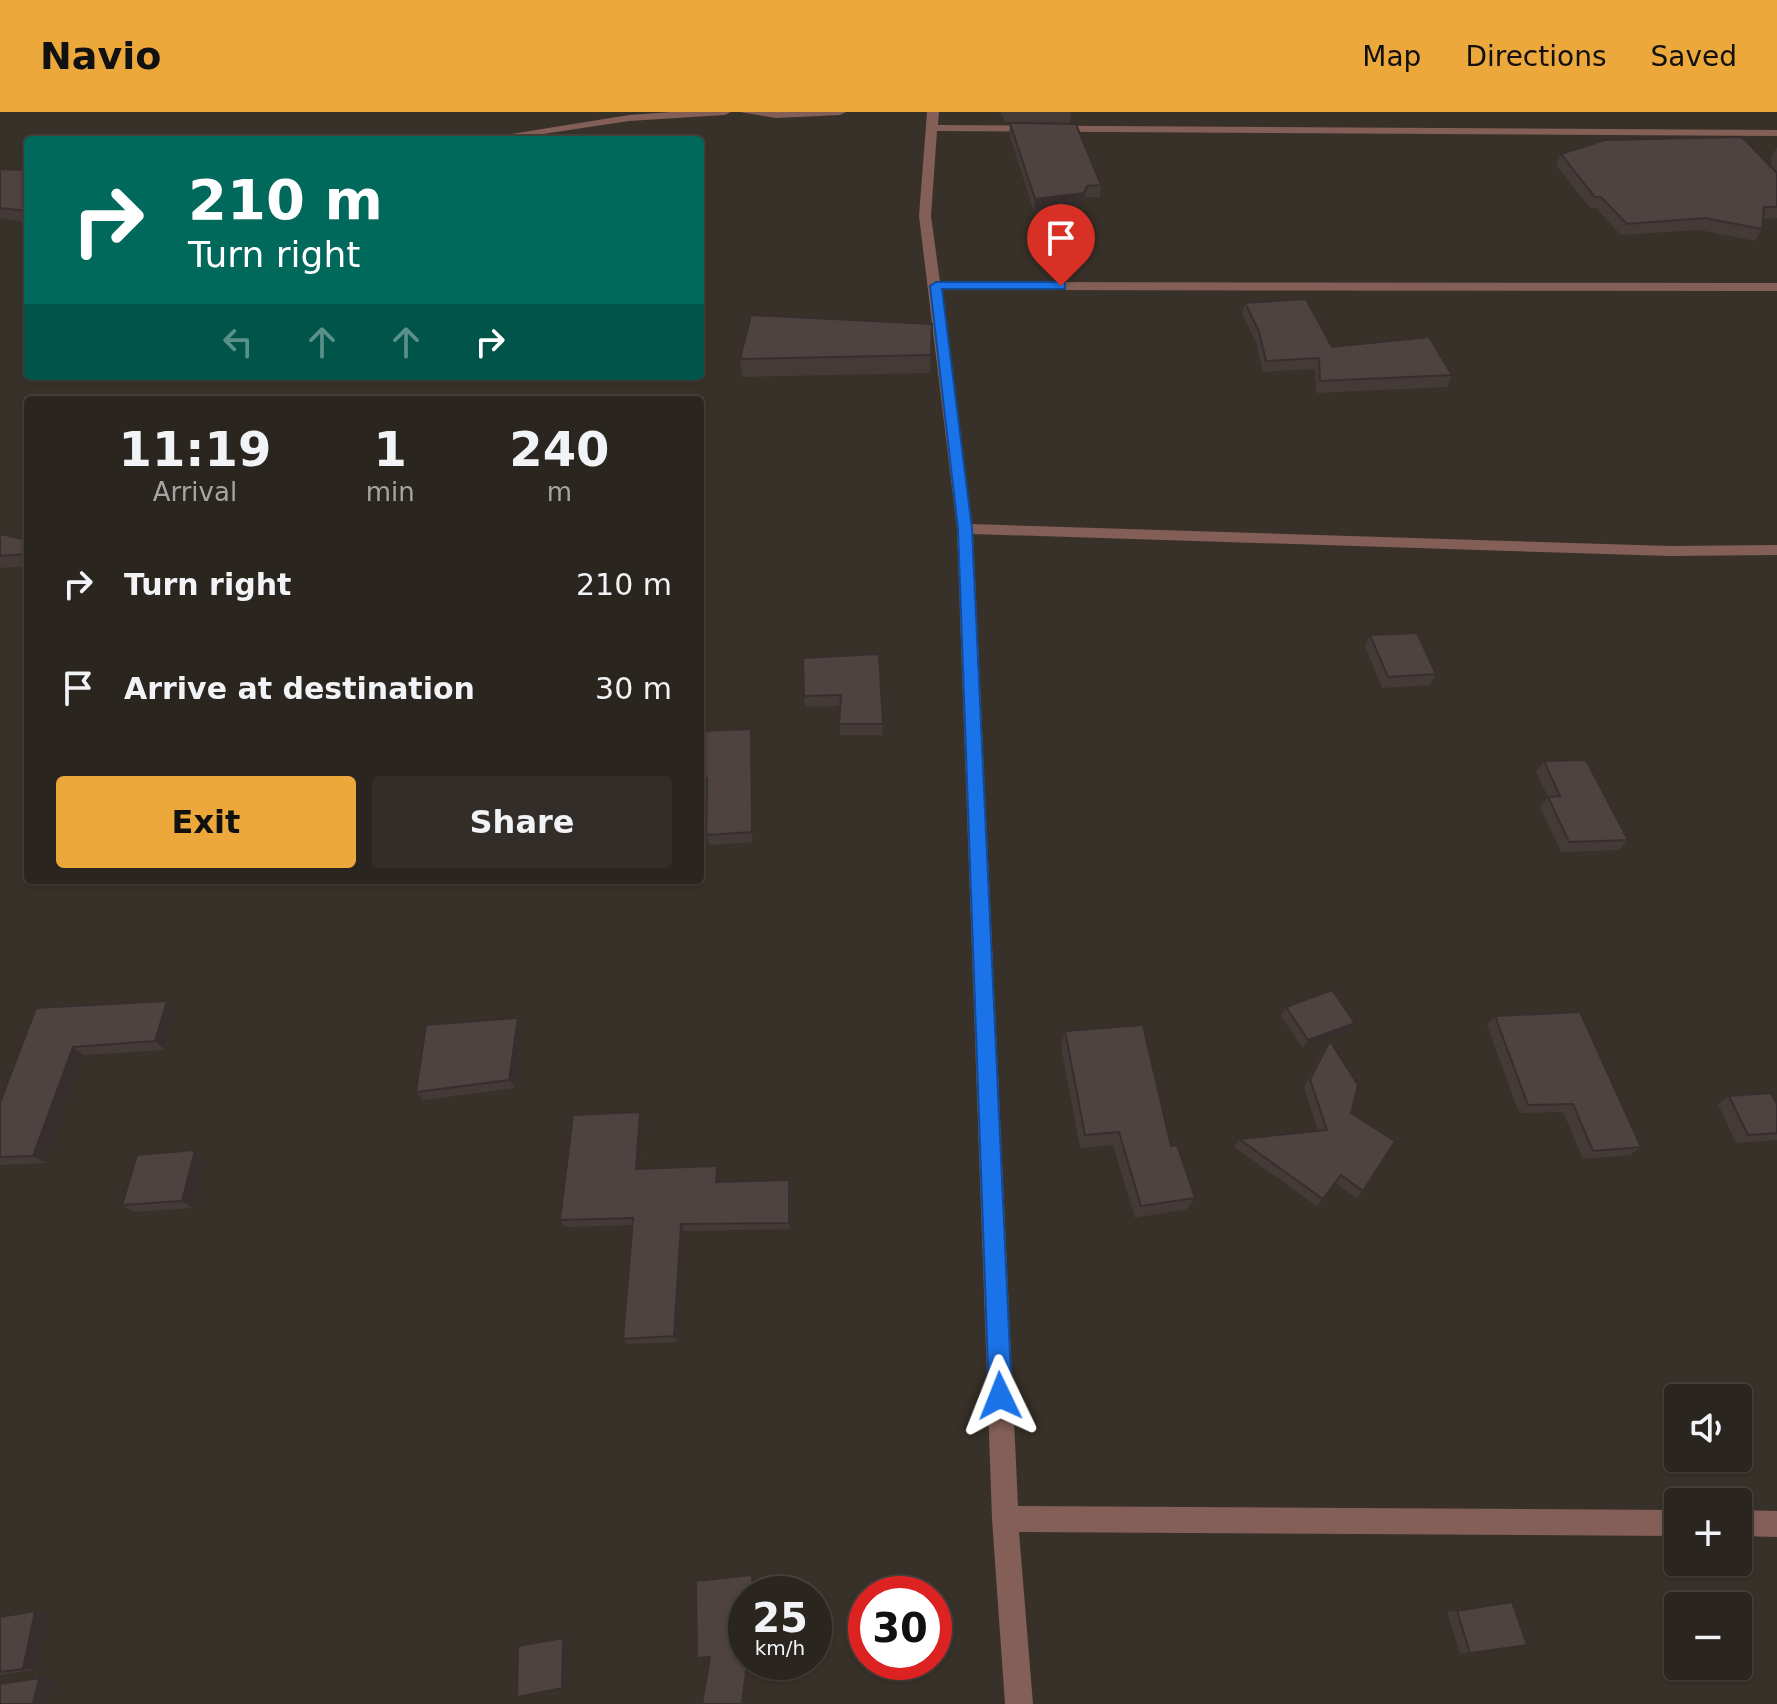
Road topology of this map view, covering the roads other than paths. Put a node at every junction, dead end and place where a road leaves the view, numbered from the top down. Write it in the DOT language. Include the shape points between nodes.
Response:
graph roads {
  1 [pos="725,112"];
  2 [pos="746,112"];
  3 [pos="840,112"];
  4 [pos="933,112"];
  5 [pos="933,128"];
  6 [pos="1777,133"];
  7 [pos="507,136"];
  8 [pos="936,286"];
  9 [pos="1777,287"];
  10 [pos="965,529"];
  11 [pos="1777,550"];
  12 [pos="1005,1519"];
  13 [pos="1664,1523"];
  14 [pos="1752,1523"];
  15 [pos="1777,1524"];
  16 [pos="1019,1704"];
  1 -- 7 [label="street" via="629,118"];
  2 -- 3 [label="street"];
  4 -- 5 [label="street"];
  5 -- 6 [label="street"];
  5 -- 8 [label="street" via="925,216"];
  8 -- 9 [label="street"];
  8 -- 10 [label="street"];
  10 -- 11 [label="street"];
  10 -- 12 [label="street"];
  12 -- 13 [label="street"];
  12 -- 16 [label="street"];
  14 -- 15 [label="street"];
}
